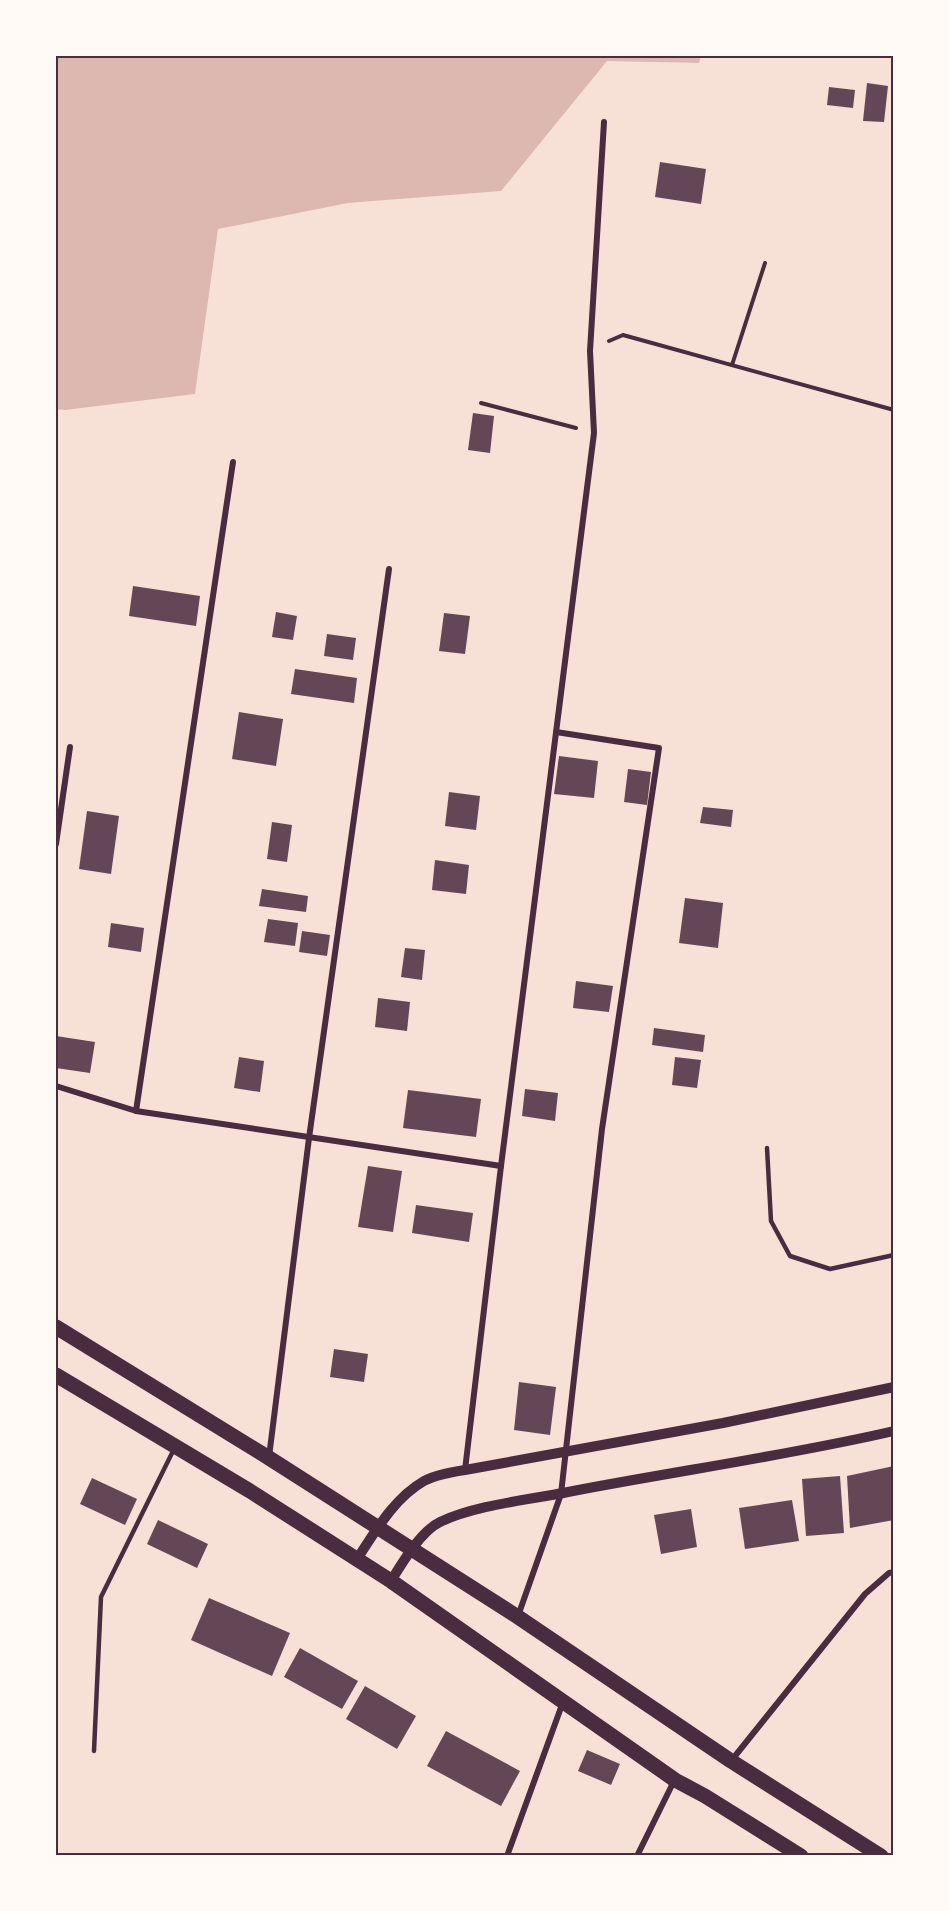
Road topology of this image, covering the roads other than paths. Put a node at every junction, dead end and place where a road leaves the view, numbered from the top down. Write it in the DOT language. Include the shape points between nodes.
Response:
graph roads {
  1 [pos="604,122"];
  2 [pos="232,462"];
  3 [pos="388,569"];
  4 [pos="556,732"];
  5 [pos="70,747"];
  6 [pos="56,844"];
  7 [pos="56,1086"];
  8 [pos="136,1111"];
  9 [pos="309,1138"];
  10 [pos="766,1148"];
  11 [pos="501,1166"];
  12 [pos="894,1255"];
  13 [pos="56,1327"];
  14 [pos="56,1375"];
  15 [pos="894,1387"];
  16 [pos="894,1431"];
  17 [pos="175,1447"];
  18 [pos="564,1452"];
  19 [pos="269,1458"];
  20 [pos="465,1470"];
  21 [pos="561,1494"];
  22 [pos="378,1528"];
  23 [pos="410,1549"];
  24 [pos="357,1559"];
  25 [pos="894,1572"];
  26 [pos="391,1581"];
  27 [pos="518,1617"];
  28 [pos="564,1702"];
  29 [pos="94,1751"];
  30 [pos="731,1761"];
  31 [pos="675,1780"];
  32 [pos="507,1856"];
  33 [pos="637,1856"];
  34 [pos="801,1856"];
  35 [pos="881,1856"];
  1 -- 4 [label="street" via="590,351 594,433"];
  2 -- 8 [label="street"];
  3 -- 9 [label="street"];
  4 -- 11 [label="street"];
  4 -- 18 [label="street" via="659,748 602,1129"];
  5 -- 6 [label="street"];
  7 -- 8 [label="street"];
  8 -- 9 [label="street"];
  9 -- 11 [label="street"];
  9 -- 19 [label="street"];
  10 -- 12 [label="lane" via="771,1221 790,1256 830,1269"];
  11 -- 20 [label="street"];
  13 -- 19 [label="main road"];
  14 -- 17 [label="main road"];
  15 -- 18 [label="street"];
  16 -- 21 [label="street"];
  17 -- 24 [label="main road"];
  17 -- 29 [label="lane" via="101,1597"];
  18 -- 20 [label="street"];
  18 -- 21 [label="street"];
  19 -- 22 [label="main road"];
  20 -- 22 [label="street" via="425,1480 403,1497"];
  21 -- 23 [label="street" via="448,1519 438,1523"];
  21 -- 27 [label="street"];
  22 -- 23 [label="main road"];
  22 -- 24 [label="street"];
  23 -- 26 [label="street"];
  23 -- 27 [label="main road"];
  24 -- 26 [label="main road"];
  25 -- 30 [label="street" via="865,1594"];
  26 -- 28 [label="main road"];
  27 -- 30 [label="main road"];
  28 -- 31 [label="main road"];
  28 -- 32 [label="street"];
  30 -- 35 [label="main road"];
  31 -- 33 [label="street"];
  31 -- 34 [label="main road"];
}
